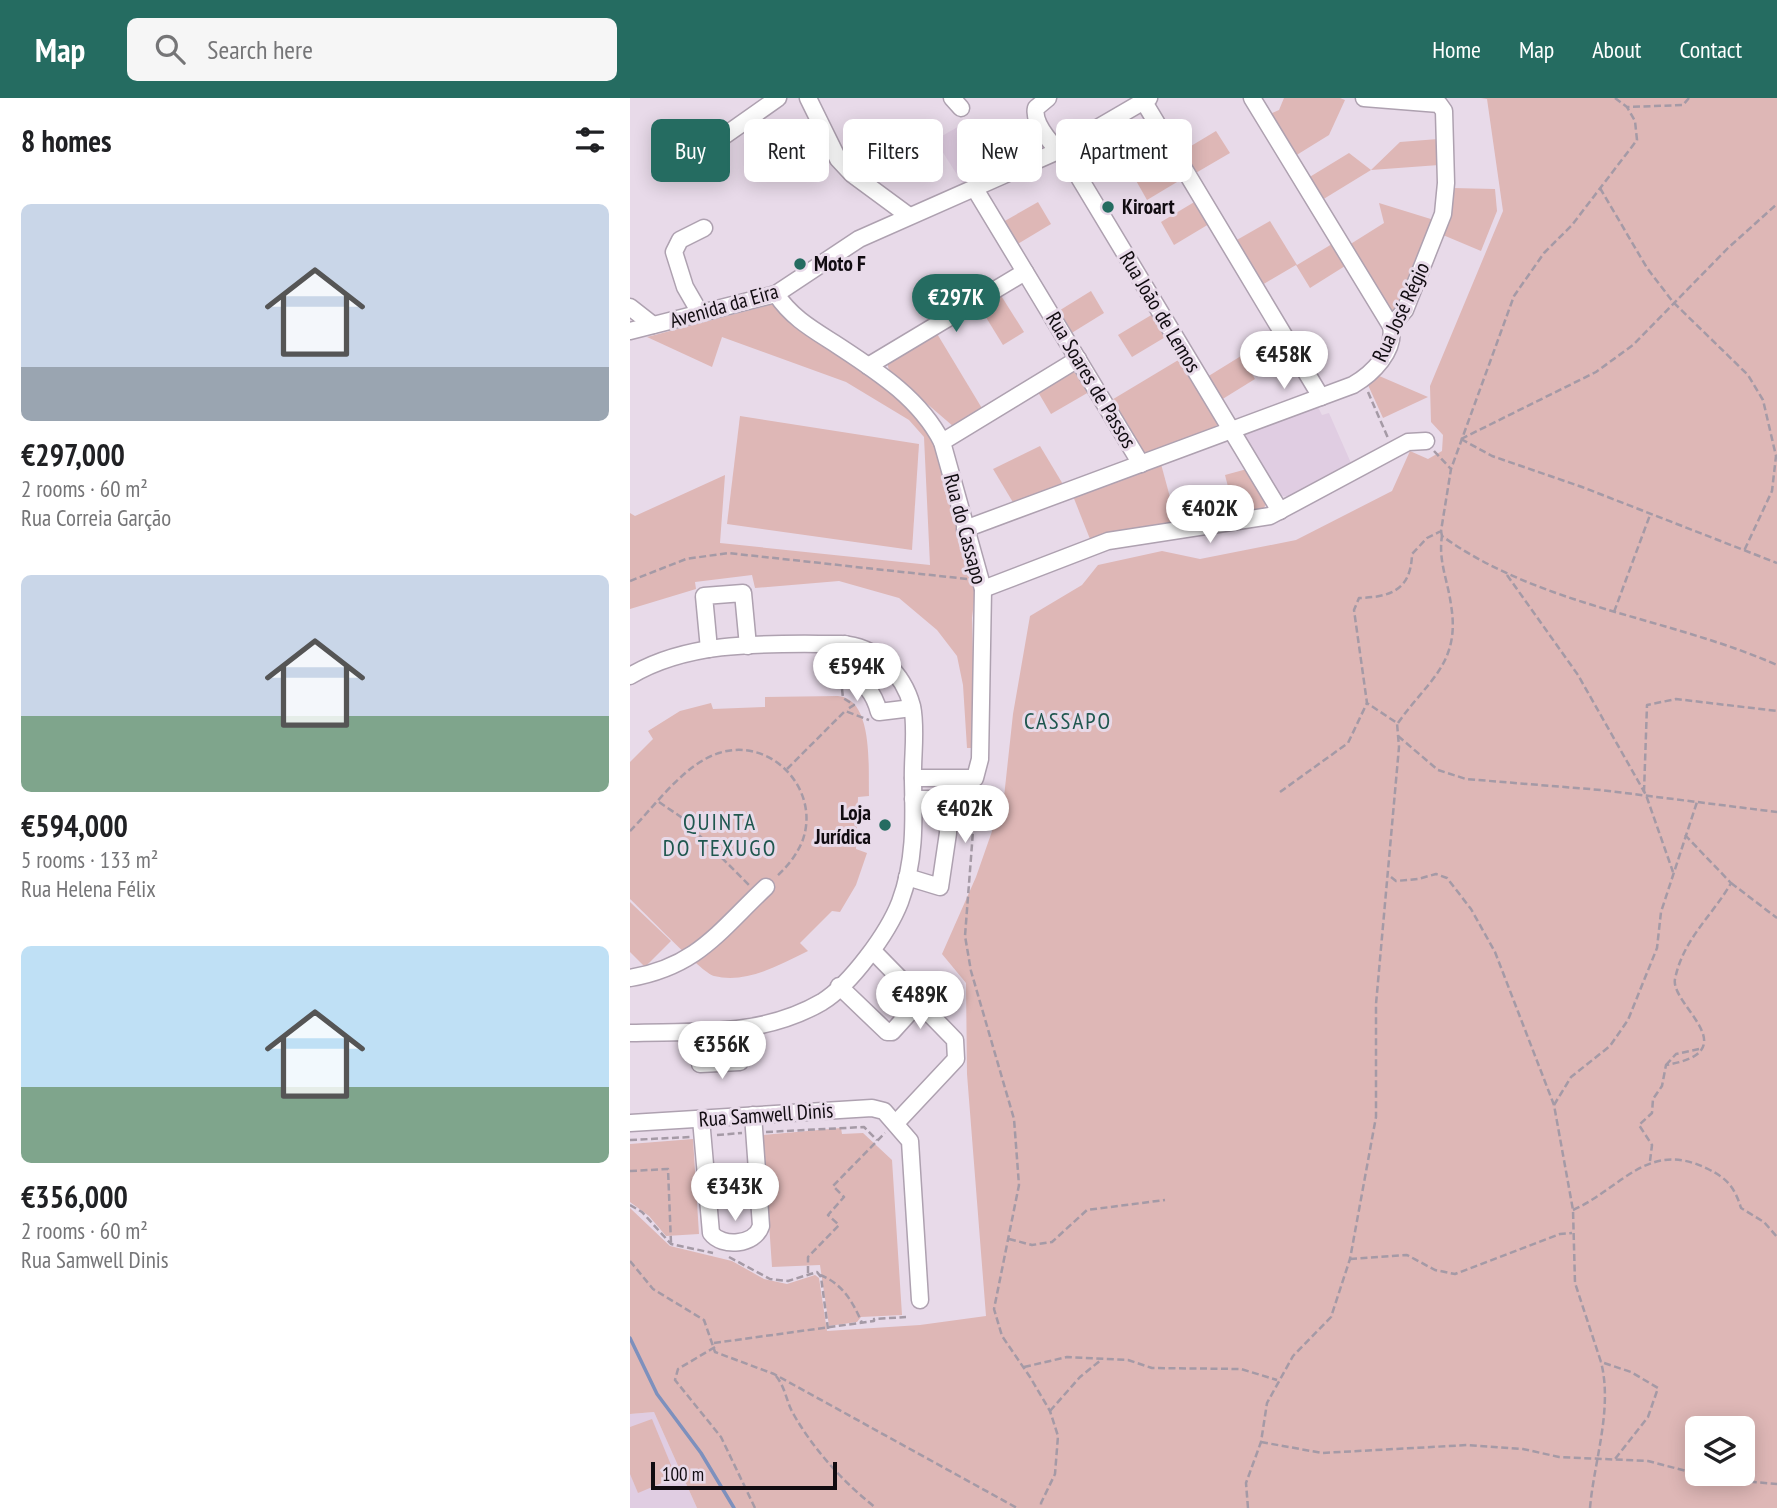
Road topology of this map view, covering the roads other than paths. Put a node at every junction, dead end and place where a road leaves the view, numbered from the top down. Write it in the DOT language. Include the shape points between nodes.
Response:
graph roads {
  1 [pos="778,98"];
  2 [pos="808,98"];
  3 [pos="1048,98"];
  4 [pos="1252,98"];
  5 [pos="1364,98"];
  6 [pos="1147,100"];
  7 [pos="1114,119"];
  8 [pos="730,132"];
  9 [pos="1056,148"];
  10 [pos="1056,152"];
  11 [pos="1082,182"];
  12 [pos="975,189"];
  13 [pos="909,216"];
  14 [pos="704,229"];
  15 [pos="1025,272"];
  16 [pos="776,295"];
  17 [pos="630,307"];
  18 [pos="700,313"];
  19 [pos="653,326"];
  20 [pos="1391,326"];
  21 [pos="630,331"];
  22 [pos="1078,359"];
  23 [pos="868,366"];
  24 [pos="1321,397"];
  25 [pos="1231,430"];
  26 [pos="942,442"];
  27 [pos="1426,442"];
  28 [pos="1141,464"];
  29 [pos="1280,511"];
  30 [pos="965,529"];
  31 [pos="981,585"];
  32 [pos="845,644"];
  33 [pos="748,646"];
  34 [pos="709,649"];
  35 [pos="630,676"];
  36 [pos="912,708"];
  37 [pos="913,778"];
  38 [pos="913,799"];
  39 [pos="907,877"];
  40 [pos="761,892"];
  41 [pos="873,951"];
  42 [pos="630,978"];
  43 [pos="839,986"];
  44 [pos="920,1004"];
  45 [pos="738,1030"];
  46 [pos="698,1032"];
  47 [pos="630,1033"];
  48 [pos="753,1115"];
  49 [pos="701,1119"];
  50 [pos="630,1123"];
  51 [pos="896,1123"];
  52 [pos="920,1300"];
  1 -- 8 [label="street"];
  2 -- 13 [label="street" via="838,159"];
  3 -- 9 [label="street, Rua João de Lemos" via="1036,108 1035,116"];
  4 -- 20 [label="street"];
  5 -- 20 [label="street, Rua José Régio" via="1435,102 1444,111 1443,214 1405,310"];
  6 -- 7 [label="street, Avenida da Eira"];
  6 -- 24 [label="street"];
  10 -- 12 [label="street, Avenida da Eira"];
  11 -- 25 [label="street, Rua João de Lemos"];
  12 -- 13 [label="street, Avenida da Eira"];
  12 -- 15 [label="street, Rua Soares de Passos"];
  13 -- 16 [label="street, Avenida da Eira" via="846,247"];
  14 -- 18 [label="street" via="680,240 674,252 685,287"];
  15 -- 22 [label="street, Rua Soares de Passos"];
  15 -- 23 [label="street"];
  16 -- 18 [label="street, Avenida da Eira"];
  16 -- 23 [label="street, Rua do Cassapo" via="793,315"];
  17 -- 19 [label="street"];
  18 -- 19 [label="street, Avenida da Eira"];
  19 -- 21 [label="street, Avenida da Eira"];
  20 -- 24 [label="street, Rua José Régio" via="1386,352 1362,380"];
  22 -- 26 [label="street"];
  22 -- 28 [label="street, Rua Soares de Passos"];
  23 -- 26 [label="street, Rua do Cassapo" via="912,402"];
  24 -- 25 [label="street, Rua José Régio"];
  25 -- 28 [label="street, Rua José Régio"];
  25 -- 29 [label="street, Rua João de Lemos"];
  26 -- 30 [label="street, Rua do Cassapo"];
  27 -- 29 [label="street" via="1414,440"];
  28 -- 30 [label="street, Rua José Régio"];
  29 -- 31 [label="street" via="1249,521 1108,541"];
  30 -- 31 [label="street, Rua do Cassapo"];
  31 -- 37 [label="street, Rua do Cassapo" via="980,759 975,778"];
  32 -- 33 [label="street"];
  32 -- 36 [label="street" via="859,646 889,665"];
  32 -- 36 [label="street" via="846,677 871,691 878,712"];
  33 -- 34 [label="street"];
  33 -- 34 [label="street" via="743,593 704,596"];
  34 -- 35 [label="street" via="667,659"];
  36 -- 37 [label="street"];
  37 -- 38 [label="street"];
  38 -- 39 [label="street" via="914,842"];
  38 -- 39 [label="street" via="948,799 948,833 940,887"];
  39 -- 41 [label="street" via="891,923"];
  40 -- 42 [label="street" via="691,958"];
  41 -- 43 [label="street"];
  41 -- 44 [label="street" via="919,996"];
  43 -- 44 [label="street" via="888,1033"];
  43 -- 45 [label="street" via="823,1001 787,1019"];
  44 -- 51 [label="street" via="955,1040 956,1059"];
  45 -- 46 [label="street"];
  45 -- 46 [label="street" via="740,1062 700,1064"];
  46 -- 47 [label="street"];
  48 -- 49 [label="street, Rua Samwell Dinis"];
  48 -- 49 [label="street" via="761,1226 747,1241 723,1242 711,1233"];
  48 -- 51 [label="street, Rua Samwell Dinis" via="876,1108"];
  49 -- 50 [label="street, Rua Samwell Dinis"];
  51 -- 52 [label="street" via="910,1141"];
}
